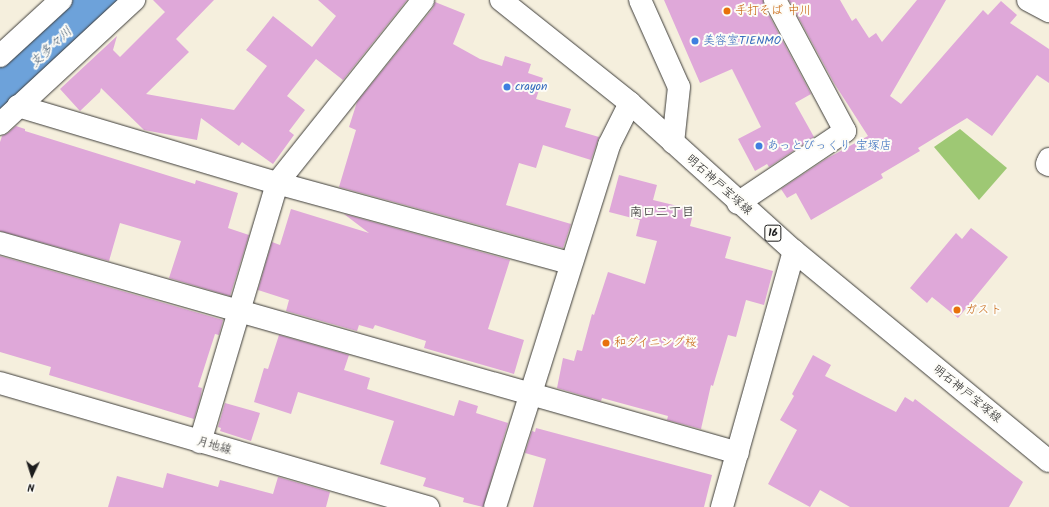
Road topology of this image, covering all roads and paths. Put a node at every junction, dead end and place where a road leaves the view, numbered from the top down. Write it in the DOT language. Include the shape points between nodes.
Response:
graph roads {
  1 [pos="61,0"];
  2 [pos="134,0"];
  3 [pos="423,0"];
  4 [pos="501,0"];
  5 [pos="640,0"];
  6 [pos="775,0"];
  7 [pos="1028,0"];
  8 [pos="1049,11"];
  9 [pos="0,56"];
  10 [pos="630,103"];
  11 [pos="18,106"];
  12 [pos="0,124"];
  13 [pos="673,143"];
  14 [pos="1049,159"];
  15 [pos="1049,165"];
  16 [pos="277,183"];
  17 [pos="738,203"];
  18 [pos="0,243"];
  19 [pos="794,251"];
  20 [pos="570,263"];
  21 [pos="239,312"];
  22 [pos="0,383"];
  23 [pos="530,394"];
  24 [pos="200,442"];
  25 [pos="738,453"];
  26 [pos="1049,461"];
  27 [pos="428,507"];
  28 [pos="495,507"];
  29 [pos="722,507"];
  1 -- 9 [label="street"];
  2 -- 11 [label="street"];
  3 -- 16 [label="street"];
  4 -- 10 [label="street, 明石神戸宝塚線 / 16"];
  5 -- 13 [label="street" via="679,87"];
  6 -- 17 [label="street" via="845,131"];
  7 -- 8 [label="street"];
  10 -- 13 [label="street, 明石神戸宝塚線 / 16"];
  10 -- 20 [label="street" via="609,145"];
  11 -- 12 [label="street"];
  11 -- 16 [label="street"];
  13 -- 17 [label="street, 明石神戸宝塚線 / 16"];
  14 -- 15 [label="street"];
  16 -- 20 [label="street"];
  16 -- 21 [label="street"];
  17 -- 19 [label="street, 明石神戸宝塚線 / 16"];
  18 -- 21 [label="street"];
  19 -- 25 [label="street"];
  19 -- 26 [label="street, 明石神戸宝塚線 / 16"];
  20 -- 23 [label="street"];
  21 -- 23 [label="street"];
  21 -- 24 [label="street"];
  22 -- 24 [label="street, 月地線"];
  23 -- 25 [label="street"];
  23 -- 28 [label="street"];
  24 -- 27 [label="street, 月地線"];
  25 -- 29 [label="street"];
}
